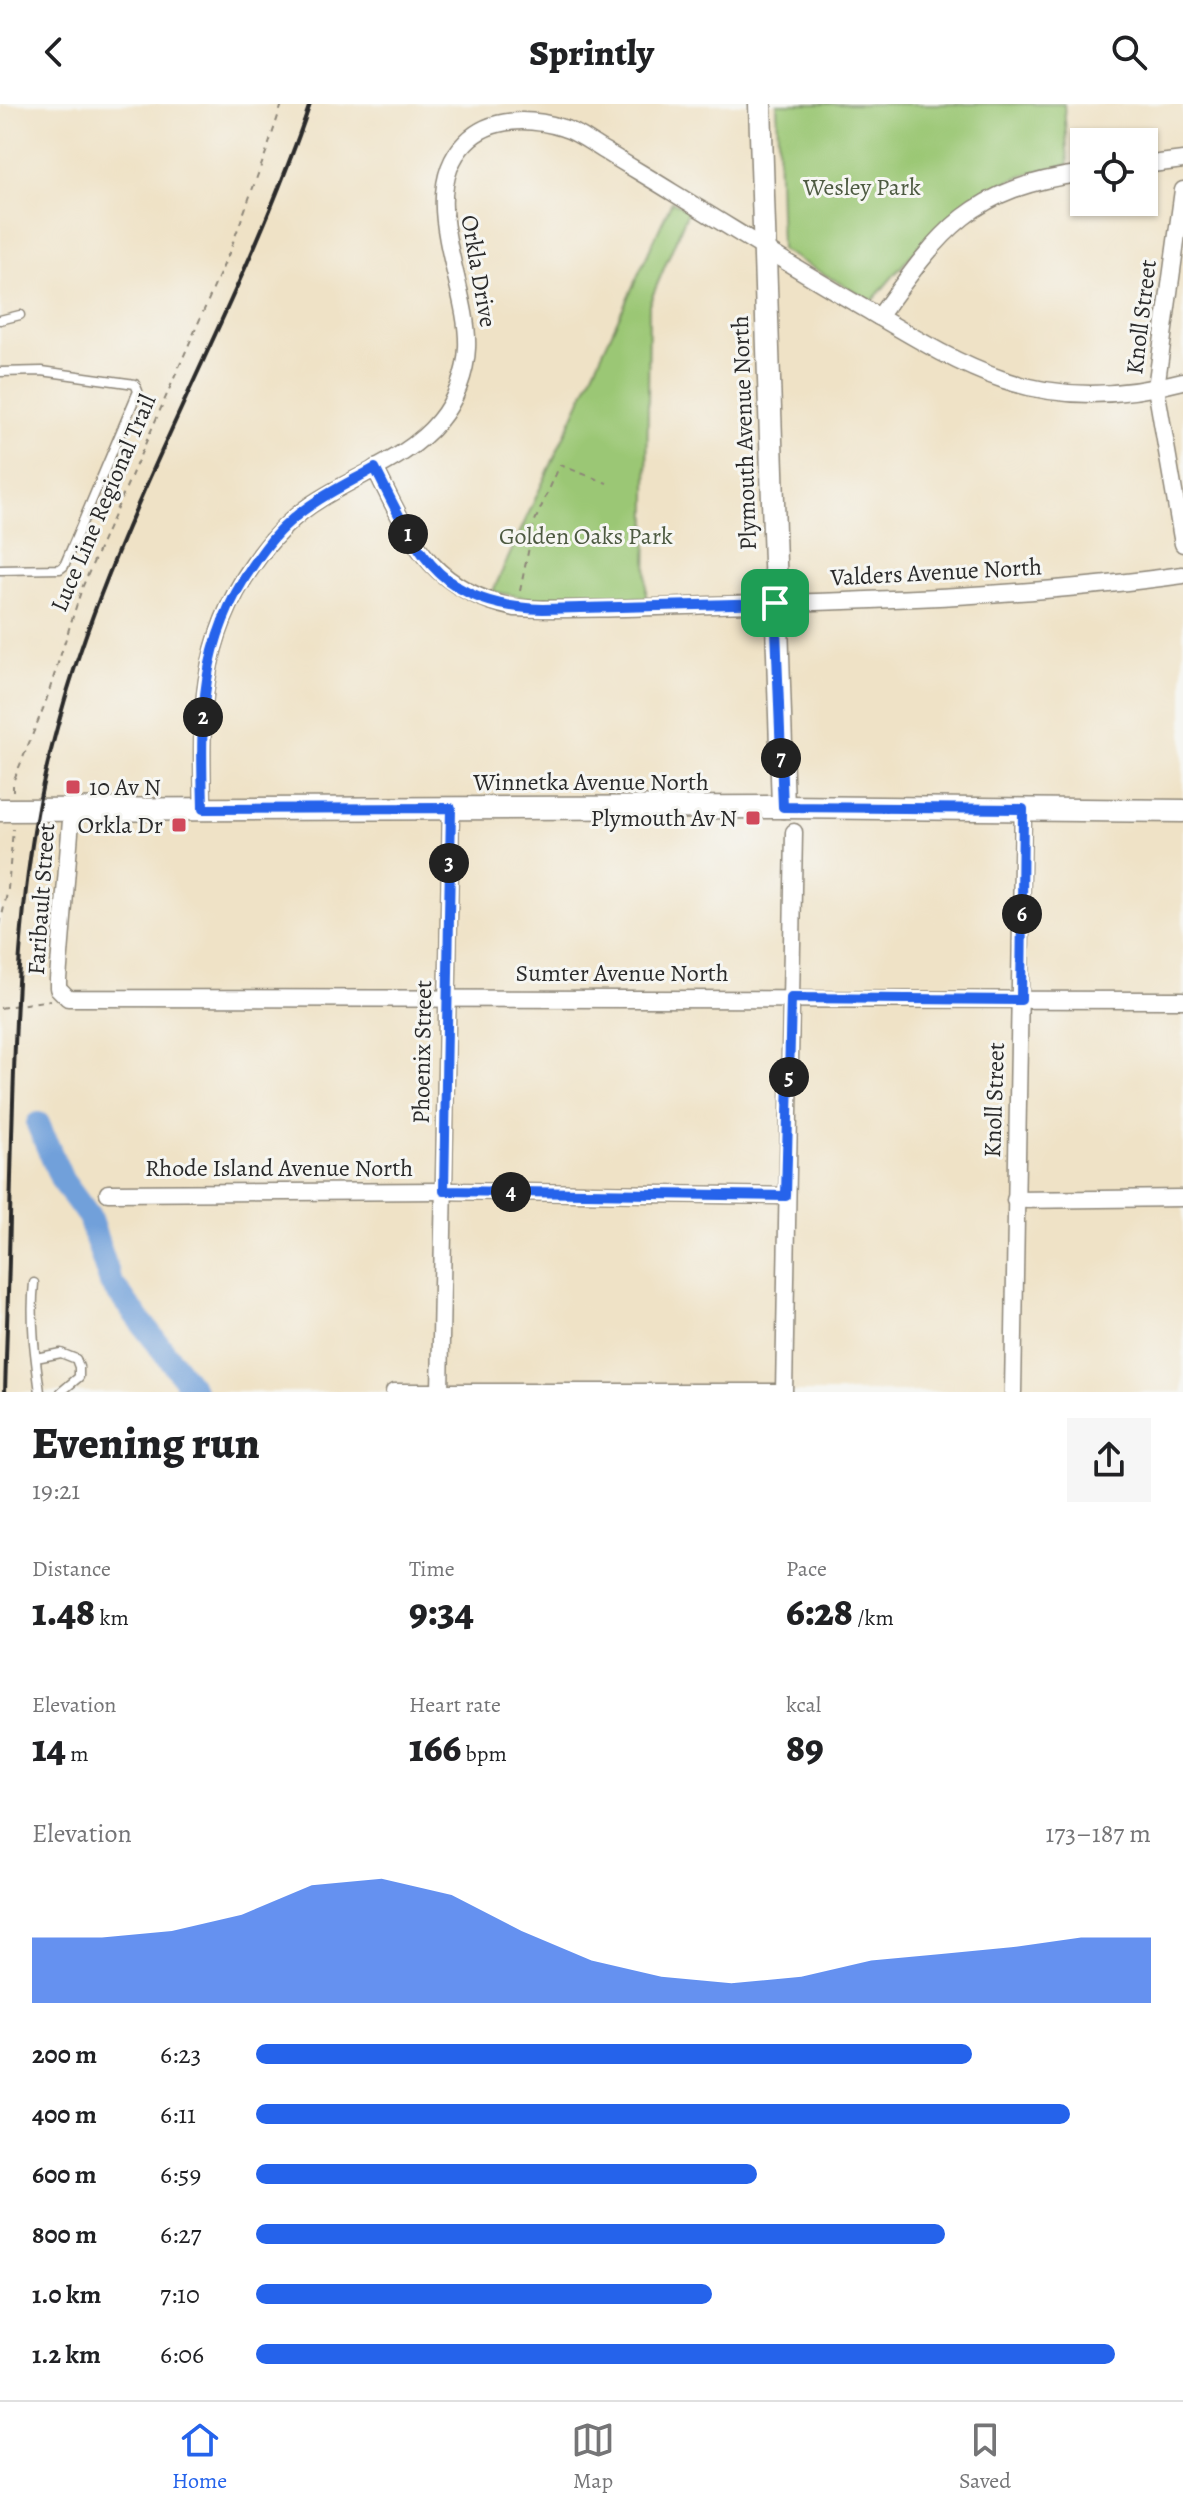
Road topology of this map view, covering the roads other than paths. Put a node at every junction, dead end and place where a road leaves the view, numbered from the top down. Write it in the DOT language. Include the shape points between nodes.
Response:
graph roads {
  1 [pos="760,104"];
  2 [pos="1183,160"];
  3 [pos="1158,163"];
  4 [pos="1070,176"];
  5 [pos="1183,190"];
  6 [pos="765,251"];
  7 [pos="20,315"];
  8 [pos="879,317"];
  9 [pos="0,320"];
  10 [pos="0,372"];
  11 [pos="1183,381"];
  12 [pos="1156,388"];
  13 [pos="375,468"];
  14 [pos="1183,544"];
  15 [pos="0,570"];
  16 [pos="1183,575"];
  17 [pos="775,603"];
  18 [pos="783,807"];
  19 [pos="72,808"];
  20 [pos="451,808"];
  21 [pos="203,809"];
  22 [pos="1023,809"];
  23 [pos="6,810"];
  24 [pos="1183,811"];
  25 [pos="794,832"];
  26 [pos="62,994"];
  27 [pos="447,997"];
  28 [pos="791,998"];
  29 [pos="1021,1000"];
  30 [pos="1183,1000"];
  31 [pos="444,1191"];
  32 [pos="108,1193"];
  33 [pos="786,1196"];
  34 [pos="1183,1198"];
  35 [pos="1015,1200"];
  36 [pos="34,1283"];
  37 [pos="36,1358"];
  38 [pos="40,1392"];
  39 [pos="61,1392"];
  40 [pos="394,1392"];
  41 [pos="440,1392"];
  42 [pos="783,1392"];
  43 [pos="1013,1392"];
  1 -- 6 [label="main road, Plymouth Avenue North"];
  2 -- 3 [label="street"];
  4 -- 8 [label="street" via="1018,186 966,213 939,238"];
  5 -- 12 [label="street, Knoll Street"];
  6 -- 8 [label="street, Orkla Drive"];
  6 -- 13 [label="street, Orkla Drive" via="570,129 527,120 485,129 466,141 456,156 443,198 466,324 463,373 441,419 423,438"];
  6 -- 17 [label="main road, Plymouth Avenue North"];
  7 -- 9 [label="lane"];
  8 -- 12 [label="street, Orkla Drive" via="970,367 1008,381 1095,396"];
  10 -- 15 [label="lane" via="42,371 135,384 138,391 64,566"];
  11 -- 12 [label="street, Orkla Drive"];
  12 -- 14 [label="street, Knoll Street"];
  13 -- 17 [label="street, Valders Avenue North" via="421,553 440,574 488,602 515,608"];
  13 -- 21 [label="street, Orkla Drive" via="316,500 286,524 241,582 212,649 205,685"];
  16 -- 17 [label="street, Valders Avenue North" via="1037,592"];
  17 -- 18 [label="main road, Plymouth Avenue North"];
  18 -- 20 [label="main road, Winnetka Avenue North"];
  18 -- 22 [label="main road, Winnetka Avenue North"];
  19 -- 21 [label="main road, Winnetka Avenue North"];
  19 -- 23 [label="main road, Winnetka Avenue North"];
  19 -- 26 [label="street, Faribault Street" via="58,979"];
  20 -- 21 [label="main road, Winnetka Avenue North"];
  20 -- 27 [label="street, Phoenix Street"];
  22 -- 24 [label="main road, Winnetka Avenue North"];
  22 -- 29 [label="street, Knoll Street"];
  25 -- 28 [label="street"];
  26 -- 27 [label="street, Sumter Avenue North" via="75,999"];
  27 -- 28 [label="street, Sumter Avenue North"];
  27 -- 31 [label="street, Phoenix Street"];
  28 -- 29 [label="street, Sumter Avenue North"];
  28 -- 33 [label="street"];
  29 -- 30 [label="street, Sumter Avenue North"];
  29 -- 35 [label="street, Knoll Street"];
  31 -- 32 [label="street, Rhode Island Avenue North"];
  31 -- 33 [label="street, Rhode Island Avenue North"];
  31 -- 41 [label="street, Phoenix Street"];
  33 -- 42 [label="street"];
  34 -- 35 [label="street"];
  35 -- 43 [label="street, Knoll Street"];
  36 -- 37 [label="lane"];
  37 -- 38 [label="lane"];
  37 -- 39 [label="lane" via="61,1353 76,1359 79,1377"];
  40 -- 41 [label="street"];
  41 -- 42 [label="street"];
}
